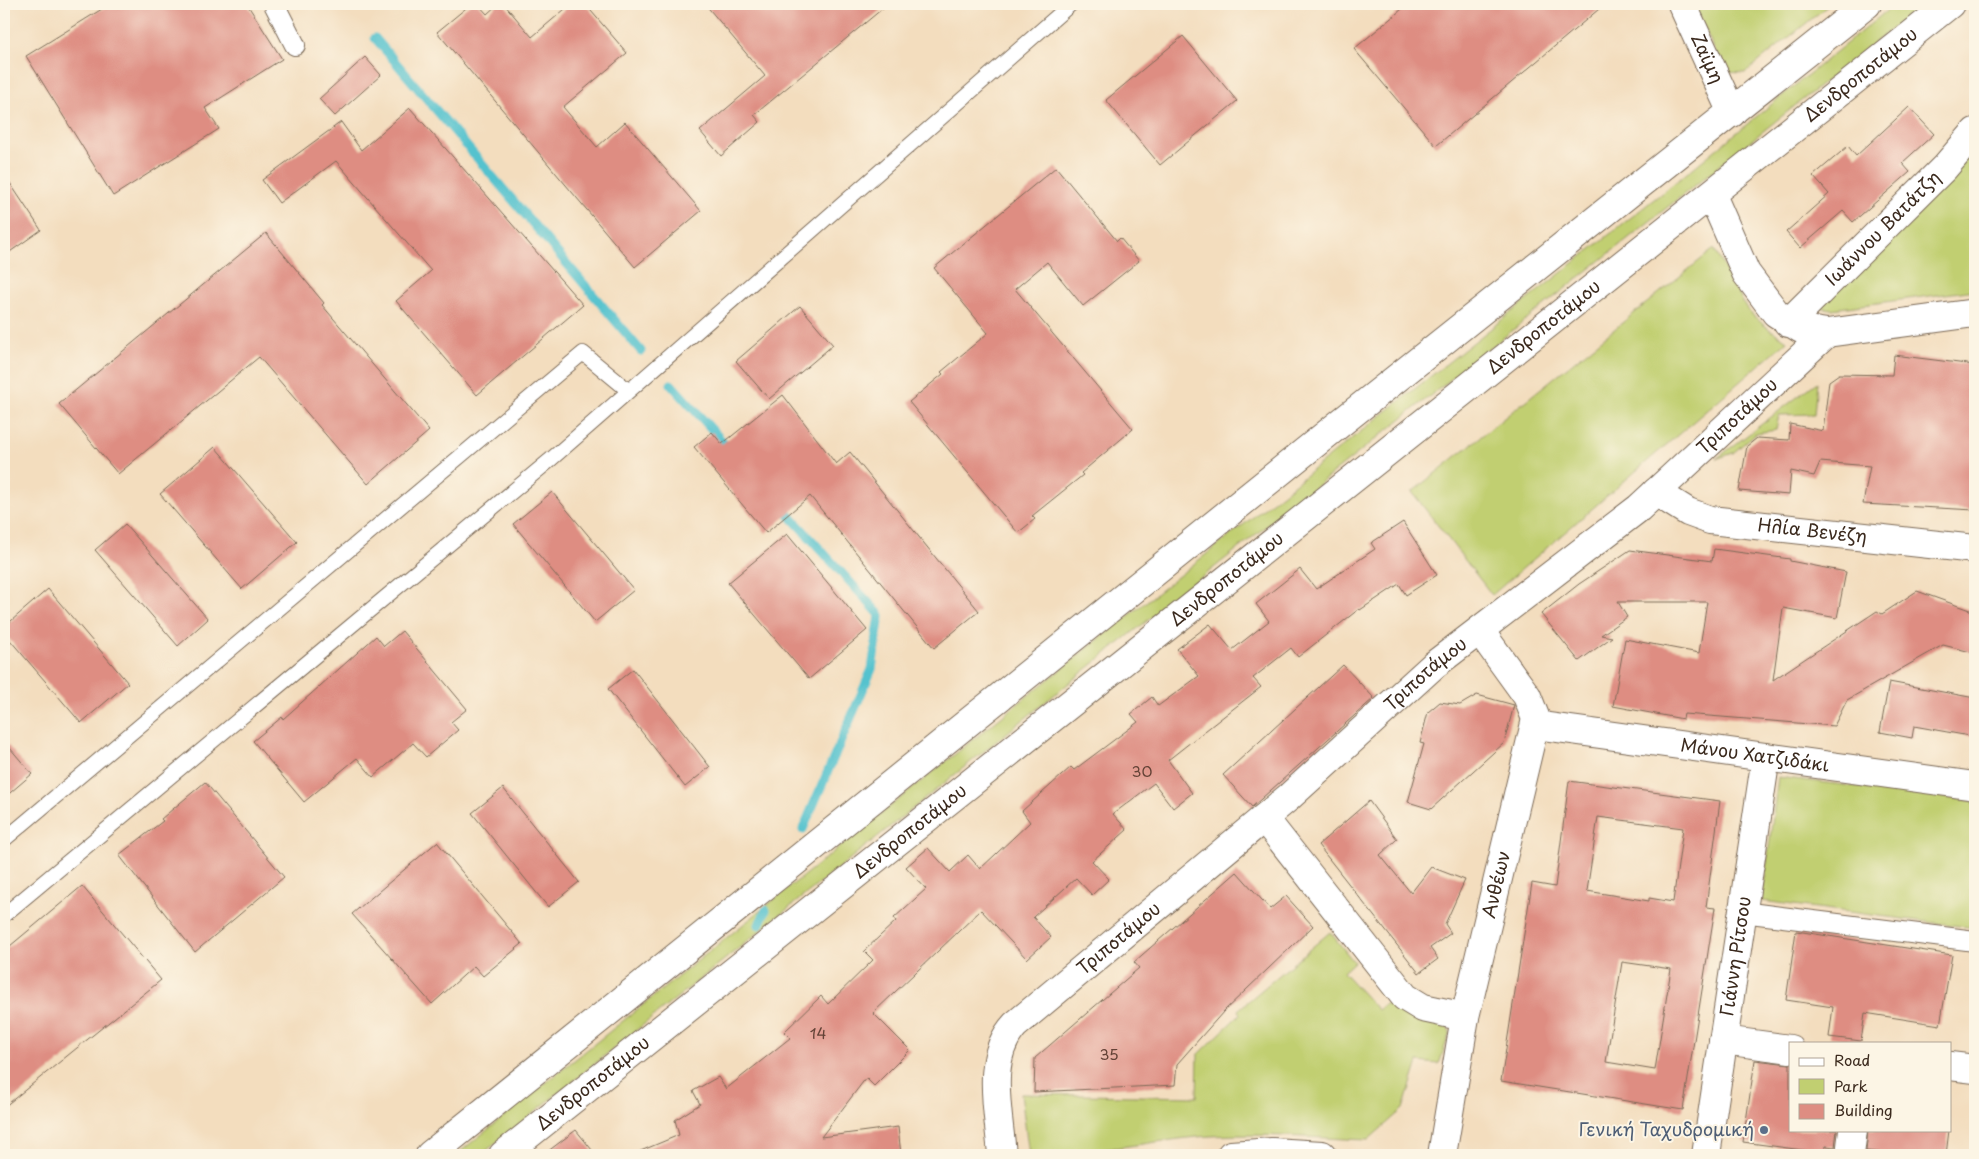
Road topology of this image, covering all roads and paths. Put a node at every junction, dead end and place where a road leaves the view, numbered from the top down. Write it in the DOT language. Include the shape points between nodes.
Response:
graph roads {
  1 [pos="274,4"];
  2 [pos="1071,4"];
  3 [pos="1682,4"];
  4 [pos="1867,4"];
  5 [pos="1950,4"];
  6 [pos="296,45"];
  7 [pos="1732,113"];
  8 [pos="1971,146"];
  9 [pos="1712,195"];
  10 [pos="1975,313"];
  11 [pos="1788,323"];
  12 [pos="1827,333"];
  13 [pos="629,391"];
  14 [pos="1656,492"];
  15 [pos="1975,549"];
  16 [pos="1480,631"];
  17 [pos="1535,725"];
  18 [pos="1766,757"];
  19 [pos="1975,786"];
  20 [pos="1264,818"];
  21 [pos="4,840"];
  22 [pos="1742,912"];
  23 [pos="4,915"];
  24 [pos="1975,941"];
  25 [pos="1465,1017"];
  26 [pos="1723,1040"];
  27 [pos="1789,1048"];
  28 [pos="1952,1066"];
  29 [pos="1975,1069"];
  30 [pos="1853,1132"];
  31 [pos="430,1155"];
  32 [pos="503,1155"];
  33 [pos="1002,1155"];
  34 [pos="1231,1155"];
  35 [pos="1322,1155"];
  36 [pos="1442,1155"];
  37 [pos="1706,1155"];
  38 [pos="1850,1155"];
  1 -- 6 [label="street"];
  2 -- 13 [label="lane"];
  3 -- 7 [label="street, Ζαϊμη"];
  4 -- 7 [label="street"];
  5 -- 9 [label="street, Δενδροποτάμου"];
  7 -- 31 [label="street" via="1335,427"];
  8 -- 11 [label="street, Ιωάννου Βατάτζη"];
  9 -- 11 [label="street" via="1746,273 1776,313"];
  9 -- 32 [label="street, Δενδροποτάμου" via="1009,750"];
  10 -- 12 [label="street"];
  11 -- 12 [label="street" via="1801,330"];
  12 -- 14 [label="street, Τριποτάμου"];
  13 -- 21 [label="lane" via="583,353"];
  13 -- 23 [label="lane" via="550,461"];
  14 -- 15 [label="street, Ηλία Βενέζη" via="1688,512 1710,520"];
  14 -- 16 [label="street, Τριποτάμου" via="1608,534"];
  16 -- 17 [label="street, Ανθέων" via="1529,700 1536,717"];
  16 -- 20 [label="street, Τριποτάμου" via="1434,665"];
  17 -- 18 [label="street, Μάνου Χατζιδάκι"];
  17 -- 25 [label="street, Ανθέων"];
  18 -- 19 [label="street, Μάνου Χατζιδάκι"];
  18 -- 22 [label="street, Γιάννη Ρίτσου"];
  20 -- 25 [label="street" via="1404,997 1423,1008"];
  20 -- 33 [label="street, Τριποτάμου" via="1006,1034 996,1063"];
  22 -- 24 [label="street"];
  22 -- 26 [label="street, Γιάννη Ρίτσου"];
  25 -- 36 [label="street, Ανθέων"];
  26 -- 27 [label="street"];
  26 -- 37 [label="street, Γιάννη Ρίτσου"];
  28 -- 29 [label="street"];
  30 -- 38 [label="street"];
  34 -- 35 [label="street" via="1272,1152"];
}
